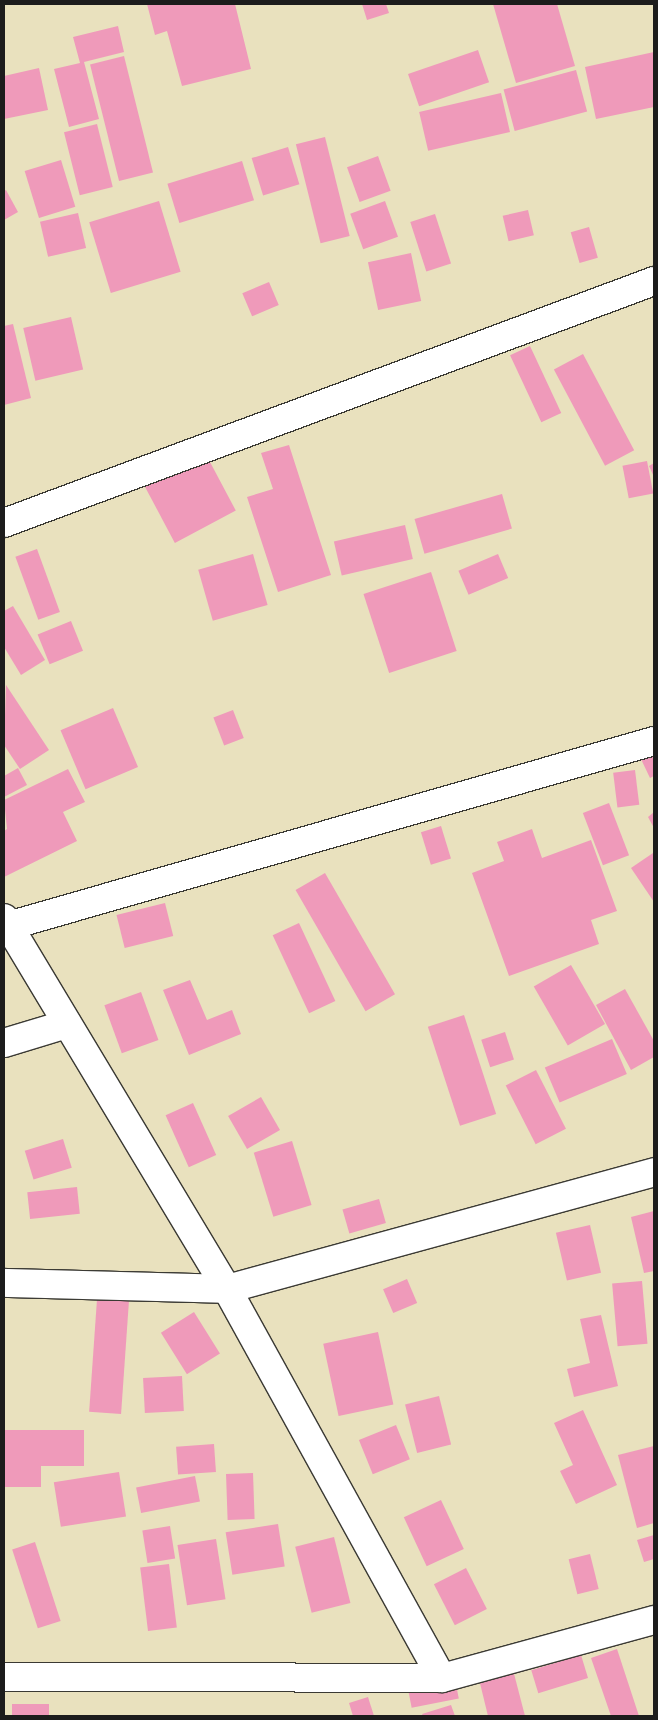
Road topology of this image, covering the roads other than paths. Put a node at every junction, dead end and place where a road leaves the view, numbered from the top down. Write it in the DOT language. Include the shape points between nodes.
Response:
graph roads {
  1 [pos="654,281"];
  2 [pos="4,523"];
  3 [pos="654,741"];
  4 [pos="6,922"];
  5 [pos="67,1024"];
  6 [pos="4,1043"];
  7 [pos="654,1172"];
  8 [pos="4,1283"];
  9 [pos="227,1289"];
  10 [pos="654,1620"];
  11 [pos="4,1677"];
  12 [pos="442,1678"];
  1 -- 2 [label="street"];
  3 -- 4 [label="street"];
  4 -- 5 [label="street"];
  5 -- 6 [label="street"];
  5 -- 9 [label="street"];
  7 -- 9 [label="street"];
  8 -- 9 [label="street"];
  9 -- 12 [label="street"];
  10 -- 12 [label="street"];
  11 -- 12 [label="street"];
}
